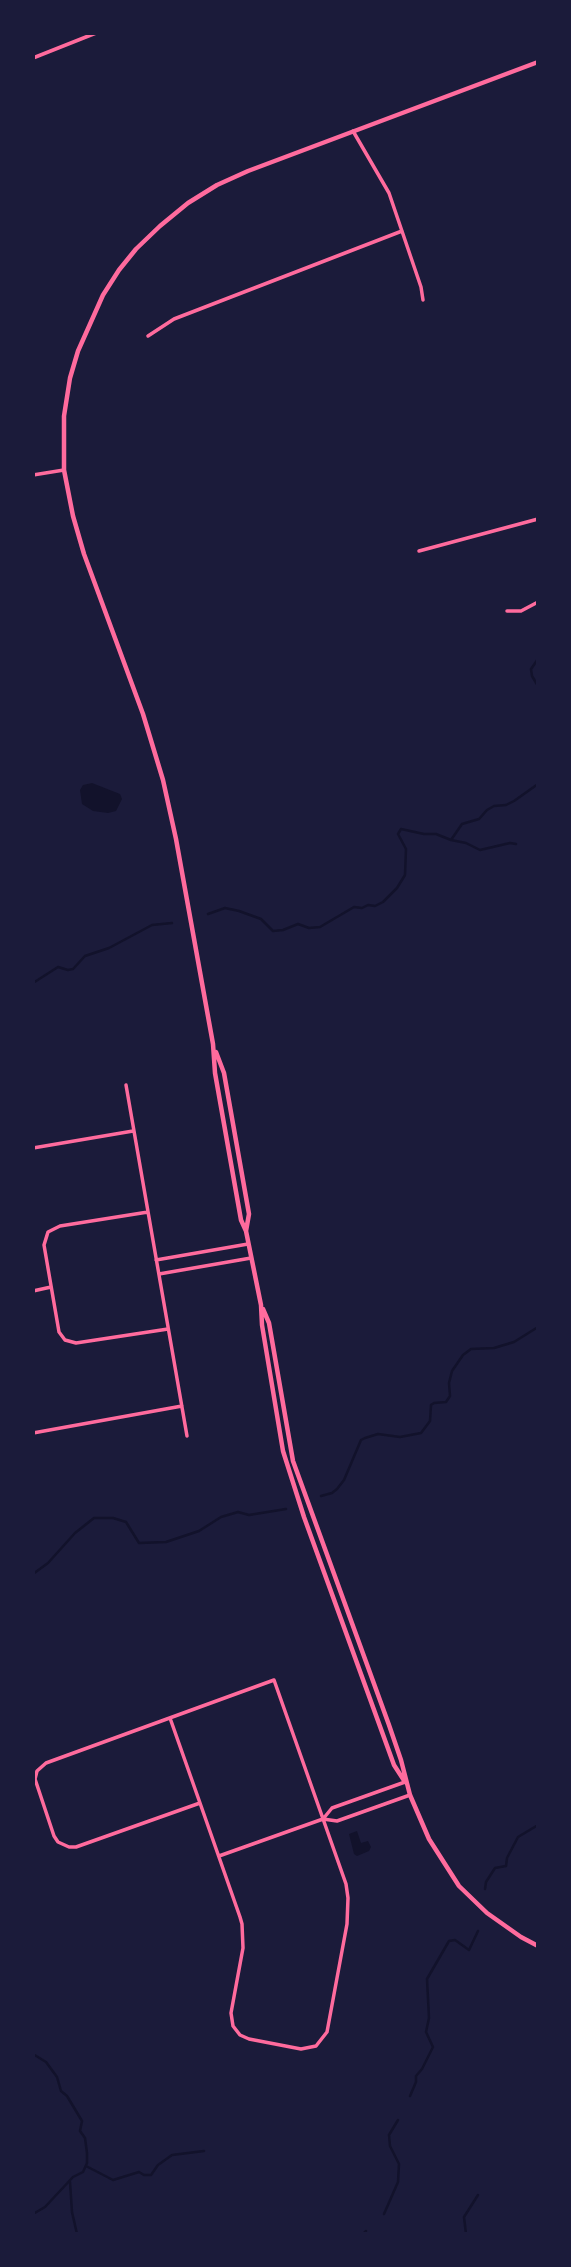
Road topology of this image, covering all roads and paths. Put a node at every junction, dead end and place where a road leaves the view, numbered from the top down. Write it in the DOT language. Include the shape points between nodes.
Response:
graph roads {
  1 [pos="96,33"];
  2 [pos="33,58"];
  3 [pos="538,62"];
  4 [pos="353,131"];
  5 [pos="402,231"];
  6 [pos="423,300"];
  7 [pos="148,336"];
  8 [pos="64,470"];
  9 [pos="33,475"];
  10 [pos="538,519"];
  11 [pos="419,551"];
  12 [pos="538,602"];
  13 [pos="507,611"];
  14 [pos="213,1044"];
  15 [pos="125,1085"];
  16 [pos="134,1131"];
  17 [pos="33,1148"];
  18 [pos="148,1212"];
  19 [pos="246,1231"];
  20 [pos="248,1244"];
  21 [pos="251,1258"];
  22 [pos="156,1260"];
  23 [pos="159,1274"];
  24 [pos="51,1287"];
  25 [pos="33,1291"];
  26 [pos="168,1329"];
  27 [pos="182,1406"];
  28 [pos="33,1433"];
  29 [pos="187,1436"];
  30 [pos="170,1718"];
  31 [pos="405,1782"];
  32 [pos="410,1795"];
  33 [pos="200,1803"];
  34 [pos="323,1819"];
  35 [pos="219,1856"];
  36 [pos="538,1946"];
  1 -- 2 [label="street"];
  3 -- 4 [label="street"];
  4 -- 5 [label="street" via="389,193"];
  4 -- 8 [label="street" via="217,185 178,210 136,249 103,295 78,351 64,416"];
  5 -- 6 [label="street"];
  5 -- 7 [label="street" via="174,319"];
  8 -- 9 [label="street"];
  8 -- 14 [label="street" via="79,538 163,780"];
  10 -- 11 [label="street"];
  12 -- 13 [label="street" via="521,611"];
  14 -- 19 [label="street" via="217,1087"];
  14 -- 19 [label="street" via="224,1073 249,1214"];
  15 -- 16 [label="street"];
  16 -- 17 [label="street"];
  16 -- 18 [label="street"];
  18 -- 22 [label="street"];
  18 -- 24 [label="street" via="51,1229 44,1244"];
  19 -- 20 [label="street"];
  20 -- 21 [label="street"];
  20 -- 22 [label="street"];
  21 -- 23 [label="street"];
  21 -- 31 [label="street" via="289,1473 394,1765"];
  22 -- 23 [label="street"];
  23 -- 26 [label="street"];
  24 -- 25 [label="street"];
  24 -- 26 [label="street" via="59,1332 69,1342"];
  26 -- 27 [label="street"];
  27 -- 28 [label="street"];
  27 -- 29 [label="street"];
  30 -- 33 [label="street"];
  30 -- 33 [label="street" via="40,1767 35,1783 50,1826 58,1842 76,1847"];
  30 -- 34 [label="street" via="274,1680"];
  31 -- 32 [label="street"];
  31 -- 34 [label="street" via="332,1808"];
  32 -- 34 [label="street" via="337,1821"];
  32 -- 36 [label="street" via="429,1839 459,1886 487,1913"];
  33 -- 35 [label="street"];
  34 -- 35 [label="street"];
  34 -- 35 [label="street" via="346,1884 348,1913 327,2032 311,2049 249,2039 233,2026 243,1932"];
}
